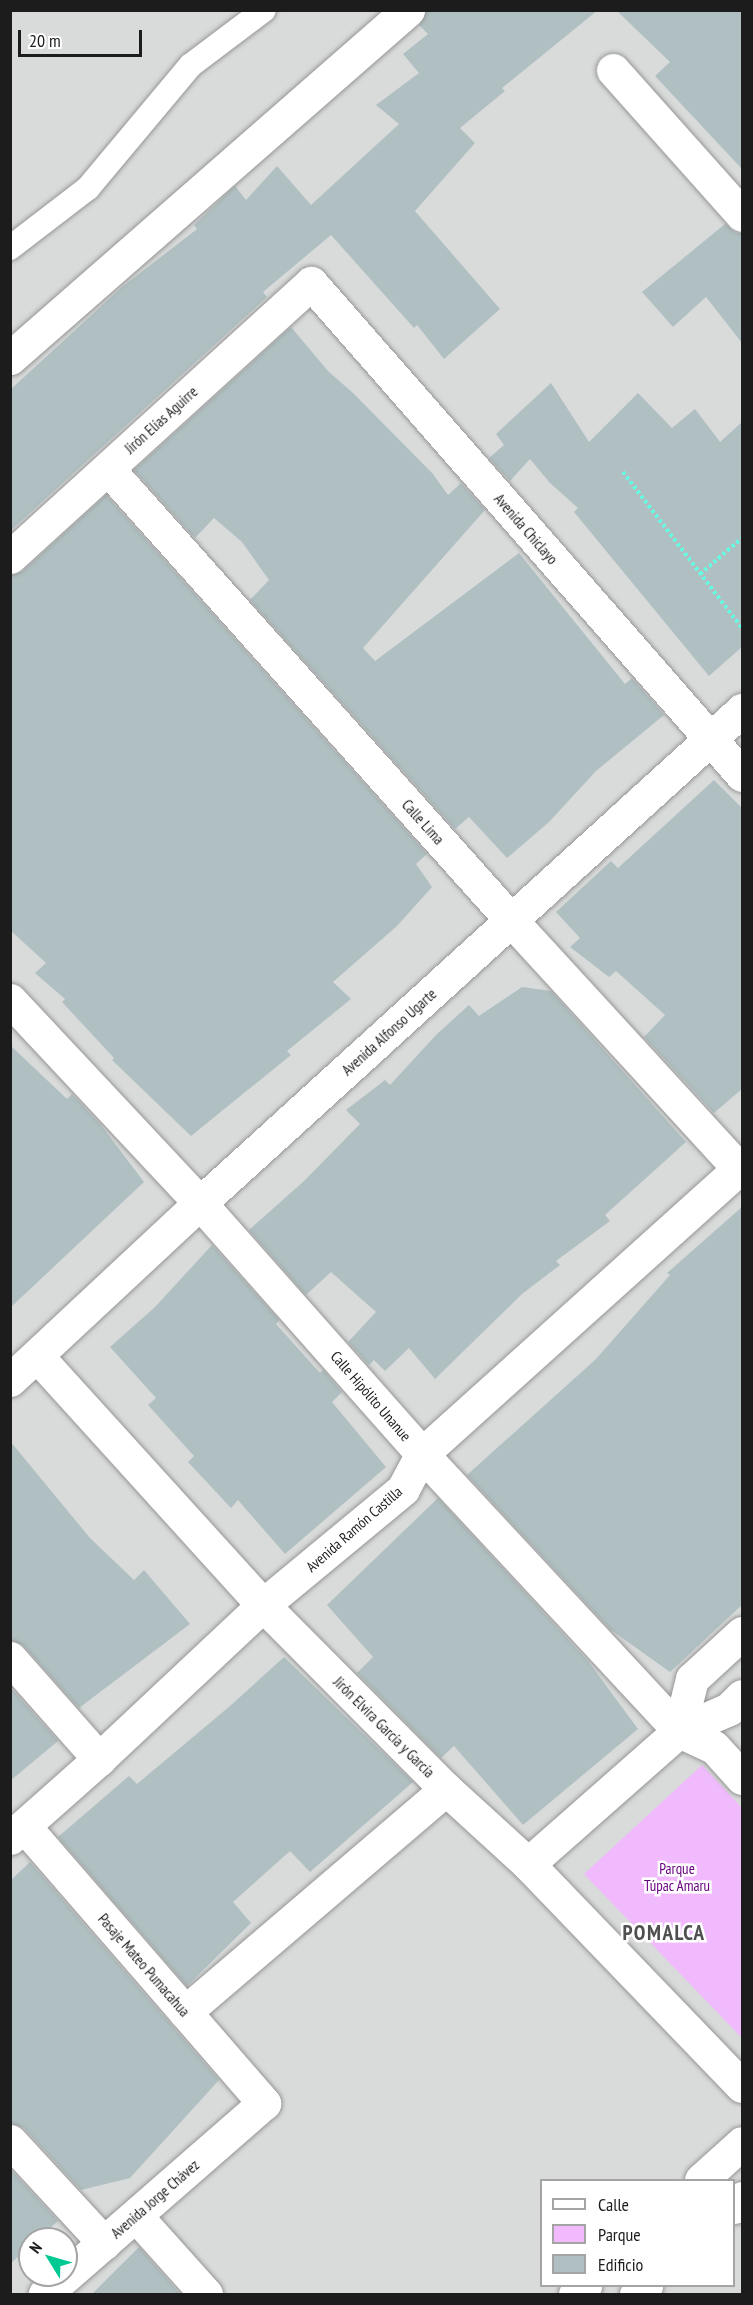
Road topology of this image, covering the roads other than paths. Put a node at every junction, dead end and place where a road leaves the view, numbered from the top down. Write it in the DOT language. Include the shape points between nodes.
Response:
graph roads {
  1 [pos="264,10"];
  2 [pos="408,10"];
  3 [pos="613,70"];
  4 [pos="742,215"];
  5 [pos="10,248"];
  6 [pos="311,283"];
  7 [pos="10,358"];
  8 [pos="108,469"];
  9 [pos="10,557"];
  10 [pos="742,711"];
  11 [pos="710,739"];
  12 [pos="742,775"];
  13 [pos="511,920"];
  14 [pos="10,1000"];
  15 [pos="741,1169"];
  16 [pos="200,1203"];
  17 [pos="24,1364"];
  18 [pos="10,1380"];
  19 [pos="422,1454"];
  20 [pos="264,1605"];
  21 [pos="742,1633"];
  22 [pos="10,1658"];
  23 [pos="742,1696"];
  24 [pos="679,1731"];
  25 [pos="99,1759"];
  26 [pos="742,1778"];
  27 [pos="446,1789"];
  28 [pos="17,1832"];
  29 [pos="528,1864"];
  30 [pos="185,2012"];
  31 [pos="742,2086"];
  32 [pos="264,2103"];
  33 [pos="10,2141"];
  34 [pos="742,2143"];
  35 [pos="703,2179"];
  36 [pos="136,2216"];
  37 [pos="104,2243"];
  38 [pos="45,2295"];
  39 [pos="206,2295"];
  1 -- 5 [label="lane" via="191,65 88,188"];
  2 -- 7 [label="street"];
  3 -- 4 [label="street"];
  6 -- 8 [label="street, Jirón Elías Aguirre"];
  6 -- 11 [label="street, Avenida Chiclayo"];
  8 -- 9 [label="street, Jirón Elías Aguirre"];
  8 -- 13 [label="street, Calle Lima"];
  10 -- 11 [label="street, Avenida Alfonso Ugarte"];
  11 -- 12 [label="street, Avenida Chiclayo"];
  11 -- 13 [label="street, Avenida Alfonso Ugarte"];
  13 -- 15 [label="street, Calle Lima"];
  13 -- 16 [label="street, Avenida Alfonso Ugarte"];
  14 -- 16 [label="street, Calle Hipólito Unanue"];
  15 -- 19 [label="street, Avenida Ramón Castilla"];
  16 -- 17 [label="street, Avenida Alfonso Ugarte"];
  16 -- 19 [label="street, Calle Hipólito Unanue"];
  17 -- 18 [label="street, Avenida Alfonso Ugarte"];
  17 -- 20 [label="street, Jirón Elvira García y García"];
  19 -- 20 [label="street, Avenida Ramón Castilla" via="403,1489"];
  19 -- 24 [label="street, Calle Hipólito Unanue"];
  20 -- 25 [label="street, Avenida Ramón Castilla"];
  20 -- 27 [label="street, Jirón Elvira García y García"];
  21 -- 24 [label="street" via="692,1679"];
  22 -- 25 [label="street"];
  23 -- 24 [label="street" via="729,1709"];
  24 -- 26 [label="street, Calle Hipólito Unanue" via="714,1747"];
  24 -- 29 [label="street"];
  25 -- 28 [label="street, Avenida Ramón Castilla"];
  27 -- 29 [label="street, Jirón Elvira García y García"];
  27 -- 30 [label="street"];
  28 -- 30 [label="street, Pasaje Mateo Pumacahua"];
  29 -- 31 [label="street, Jirón Elvira García y García"];
  30 -- 32 [label="street, Pasaje Mateo Pumacahua"];
  32 -- 36 [label="street, Avenida Jorge Chávez"];
  33 -- 37 [label="street"];
  34 -- 35 [label="street"];
  36 -- 37 [label="street, Avenida Jorge Chávez"];
  36 -- 39 [label="street"];
  37 -- 38 [label="street, Avenida Jorge Chávez"];
}
